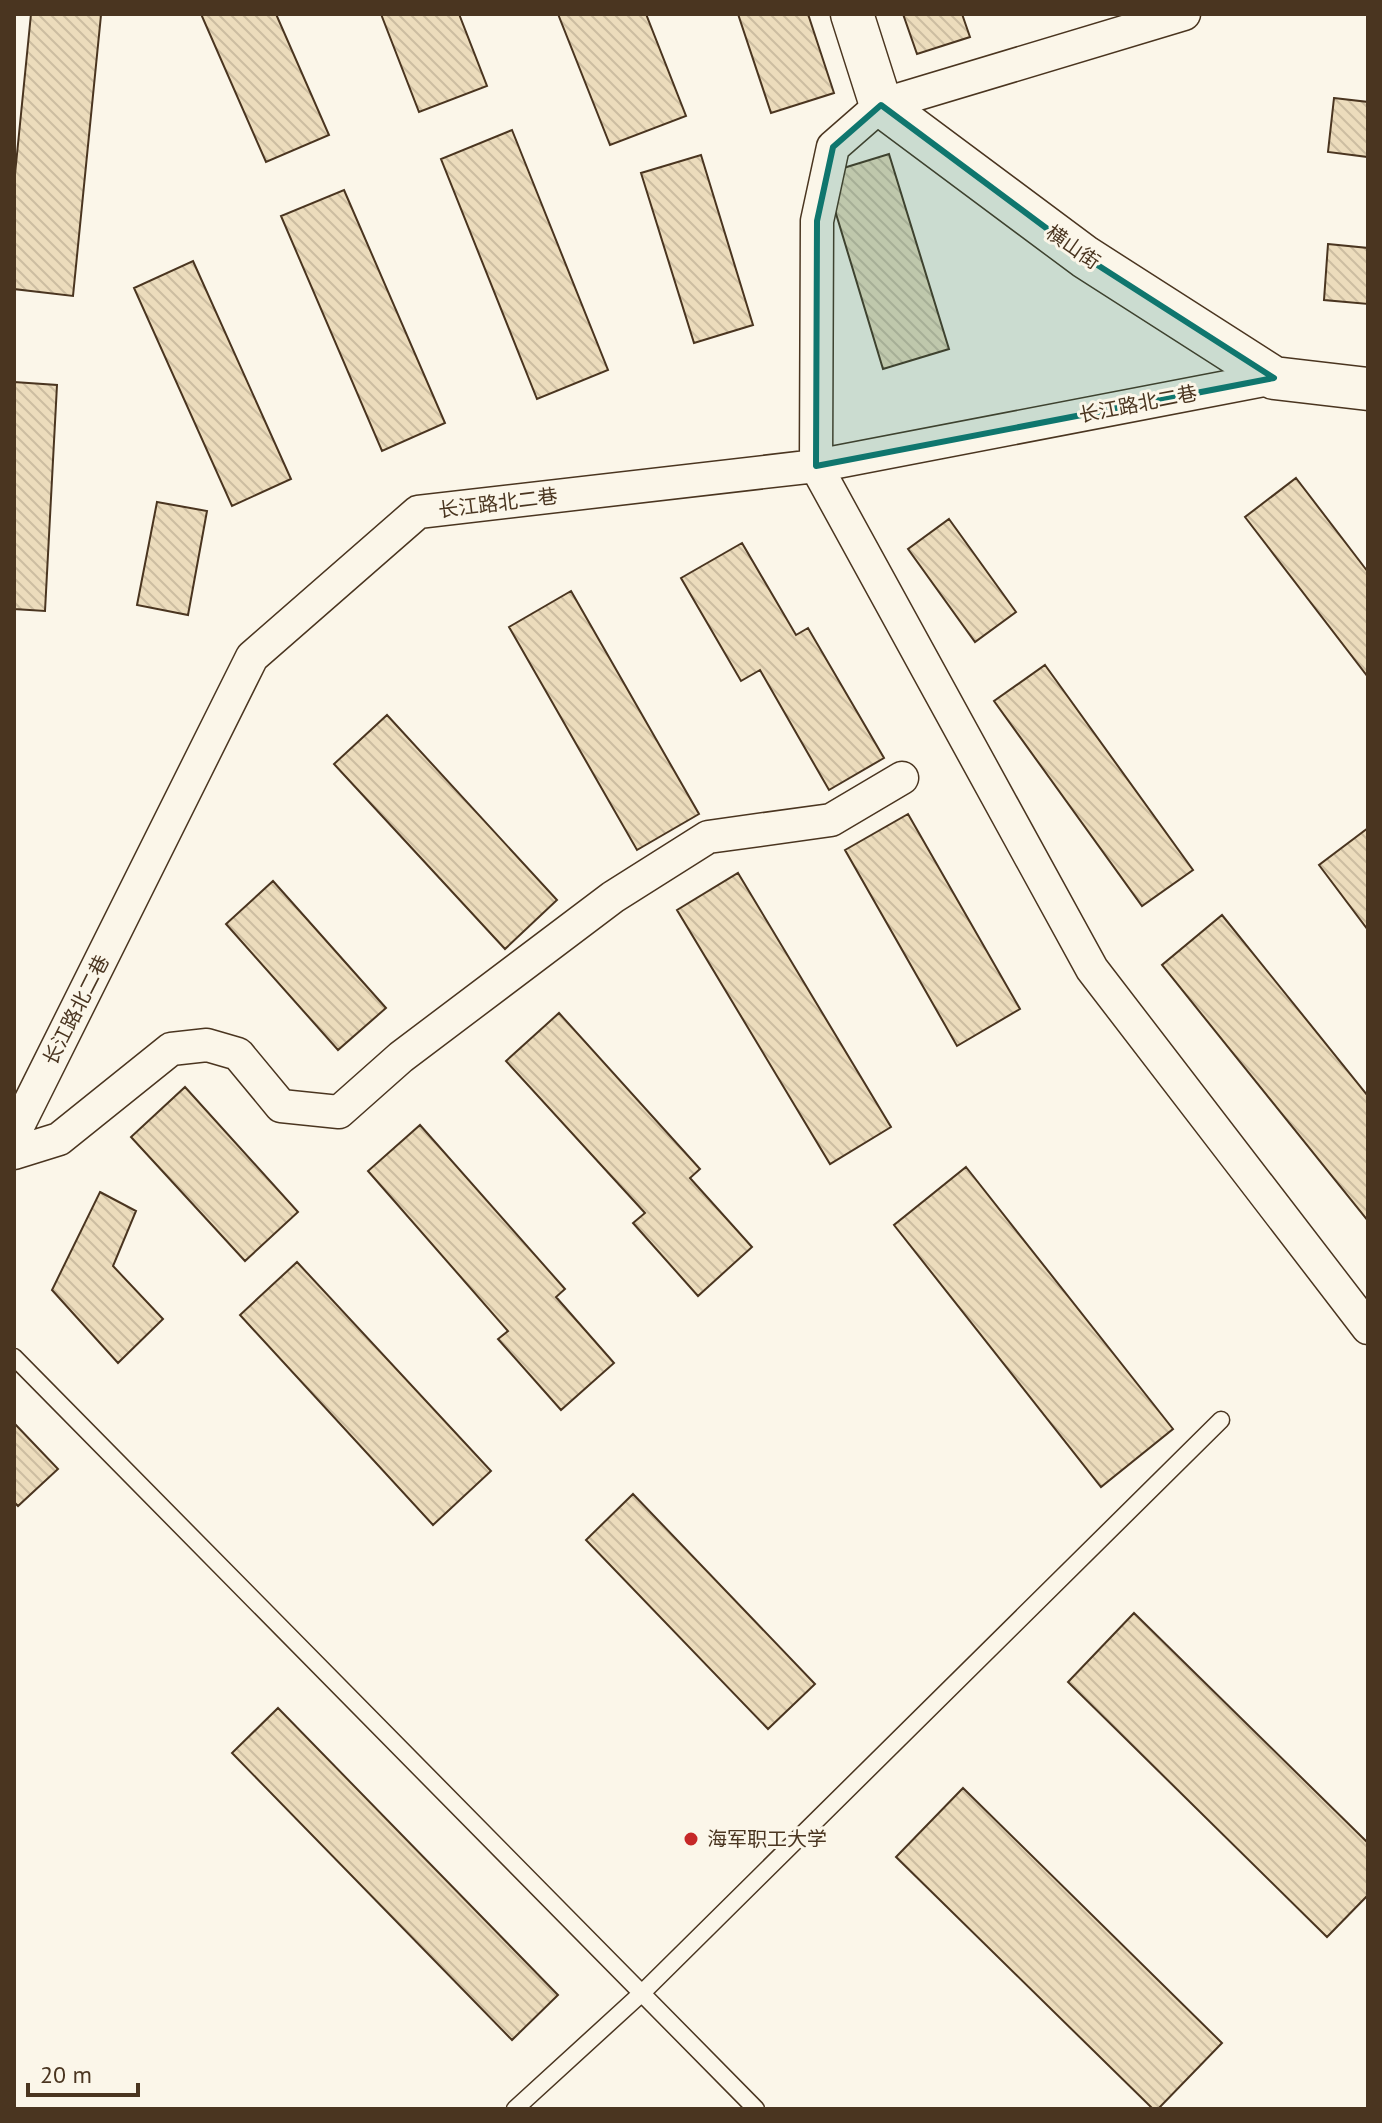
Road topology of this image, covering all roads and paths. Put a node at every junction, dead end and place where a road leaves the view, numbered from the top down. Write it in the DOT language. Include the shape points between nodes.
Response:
graph roads {
  1 [pos="852,14"];
  2 [pos="1184,14"];
  3 [pos="881,105"];
  4 [pos="1274,378"];
  5 [pos="1368,389"];
  6 [pos="816,466"];
  7 [pos="902,778"];
  8 [pos="14,1134"];
  9 [pos="14,1153"];
  10 [pos="1368,1328"];
  11 [pos="14,1357"];
  12 [pos="1221,1420"];
  13 [pos="643,1992"];
  14 [pos="515,2109"];
  15 [pos="756,2109"];
  1 -- 3 [label="street"];
  2 -- 3 [label="street"];
  3 -- 4 [label="street, 横山街" via="1085,257"];
  3 -- 6 [label="street" via="833,147 817,221"];
  4 -- 5 [label="street, 横山街"];
  4 -- 6 [label="street, 长江路北二巷"];
  6 -- 8 [label="street, 长江路北二巷" via="418,512 252,657"];
  6 -- 10 [label="street" via="1092,969"];
  7 -- 9 [label="street" via="831,820 708,837 613,897 401,1057 339,1112 281,1106 238,1054 207,1045 171,1049 59,1139"];
  11 -- 13 [label="lane"];
  12 -- 13 [label="lane"];
  13 -- 14 [label="lane"];
  13 -- 15 [label="lane"];
}
